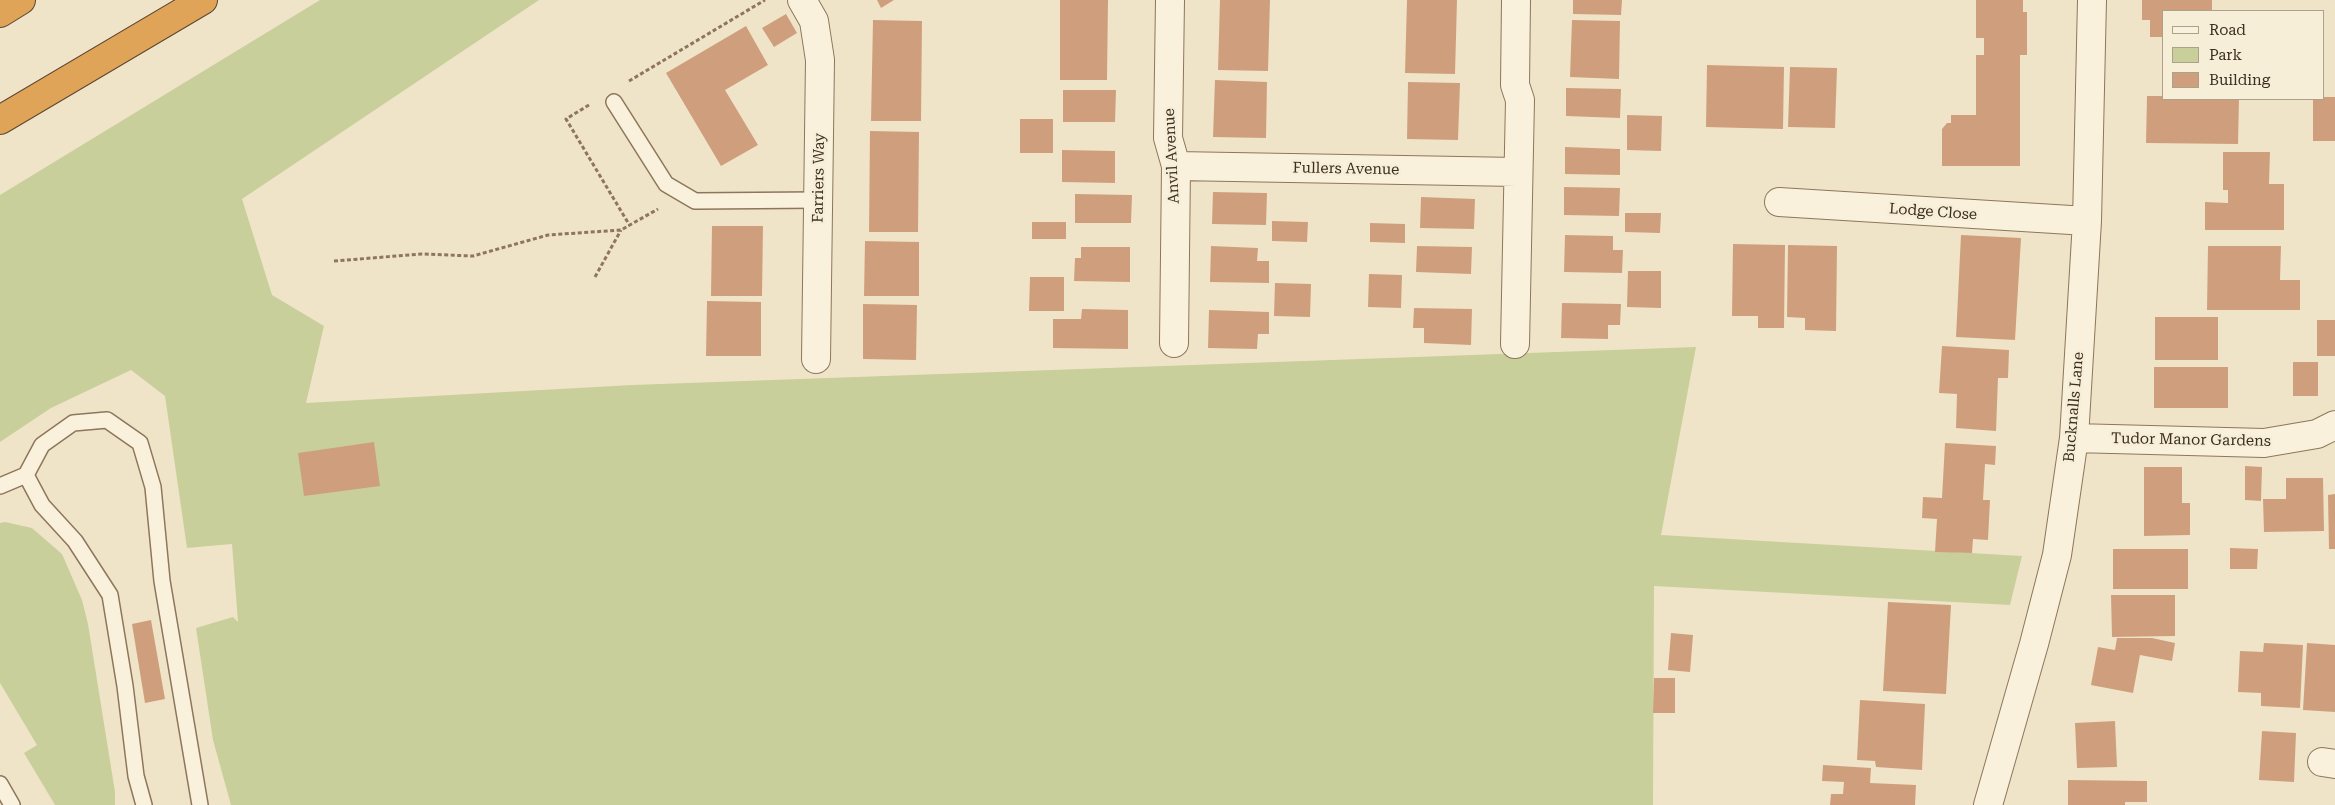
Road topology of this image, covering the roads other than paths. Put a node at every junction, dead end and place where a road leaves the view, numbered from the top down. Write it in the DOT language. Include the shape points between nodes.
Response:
graph roads {
  1 [pos="21,0"];
  2 [pos="203,0"];
  3 [pos="802,0"];
  4 [pos="1170,0"];
  5 [pos="1516,0"];
  6 [pos="2092,0"];
  7 [pos="0,13"];
  8 [pos="614,102"];
  9 [pos="0,120"];
  10 [pos="1176,166"];
  11 [pos="1517,172"];
  12 [pos="819,200"];
  13 [pos="1779,202"];
  14 [pos="2087,221"];
  15 [pos="1174,343"];
  16 [pos="1515,344"];
  17 [pos="816,359"];
  18 [pos="2335,426"];
  19 [pos="2074,438"];
  20 [pos="26,475"];
  21 [pos="0,486"];
  22 [pos="0,784"];
  23 [pos="12,805"];
  24 [pos="144,805"];
  25 [pos="200,805"];
  26 [pos="1988,805"];
  1 -- 7 [label="highway"];
  2 -- 9 [label="highway"];
  3 -- 12 [label="street, Farriers Way" via="814,22 820,60"];
  4 -- 10 [label="street, Anvil Avenue" via="1168,138"];
  5 -- 11 [label="street" via="1515,85 1520,100"];
  6 -- 14 [label="street, Bucknalls Lane"];
  8 -- 12 [label="lane" via="666,184 694,201"];
  10 -- 11 [label="street, Fullers Avenue"];
  10 -- 15 [label="street, Anvil Avenue"];
  11 -- 16 [label="street"];
  12 -- 17 [label="street, Farriers Way"];
  13 -- 14 [label="street, Lodge Close"];
  14 -- 19 [label="street, Bucknalls Lane"];
  18 -- 19 [label="street, Tudor Manor Gardens" via="2317,434 2264,443"];
  19 -- 26 [label="street, Bucknalls Lane" via="2057,555"];
  20 -- 21 [label="lane"];
  20 -- 24 [label="lane" via="42,505 75,541 110,595 136,776"];
  20 -- 25 [label="lane" via="42,445 73,423 107,420 140,443 153,487 162,581"];
  22 -- 23 [label="lane"];
}
